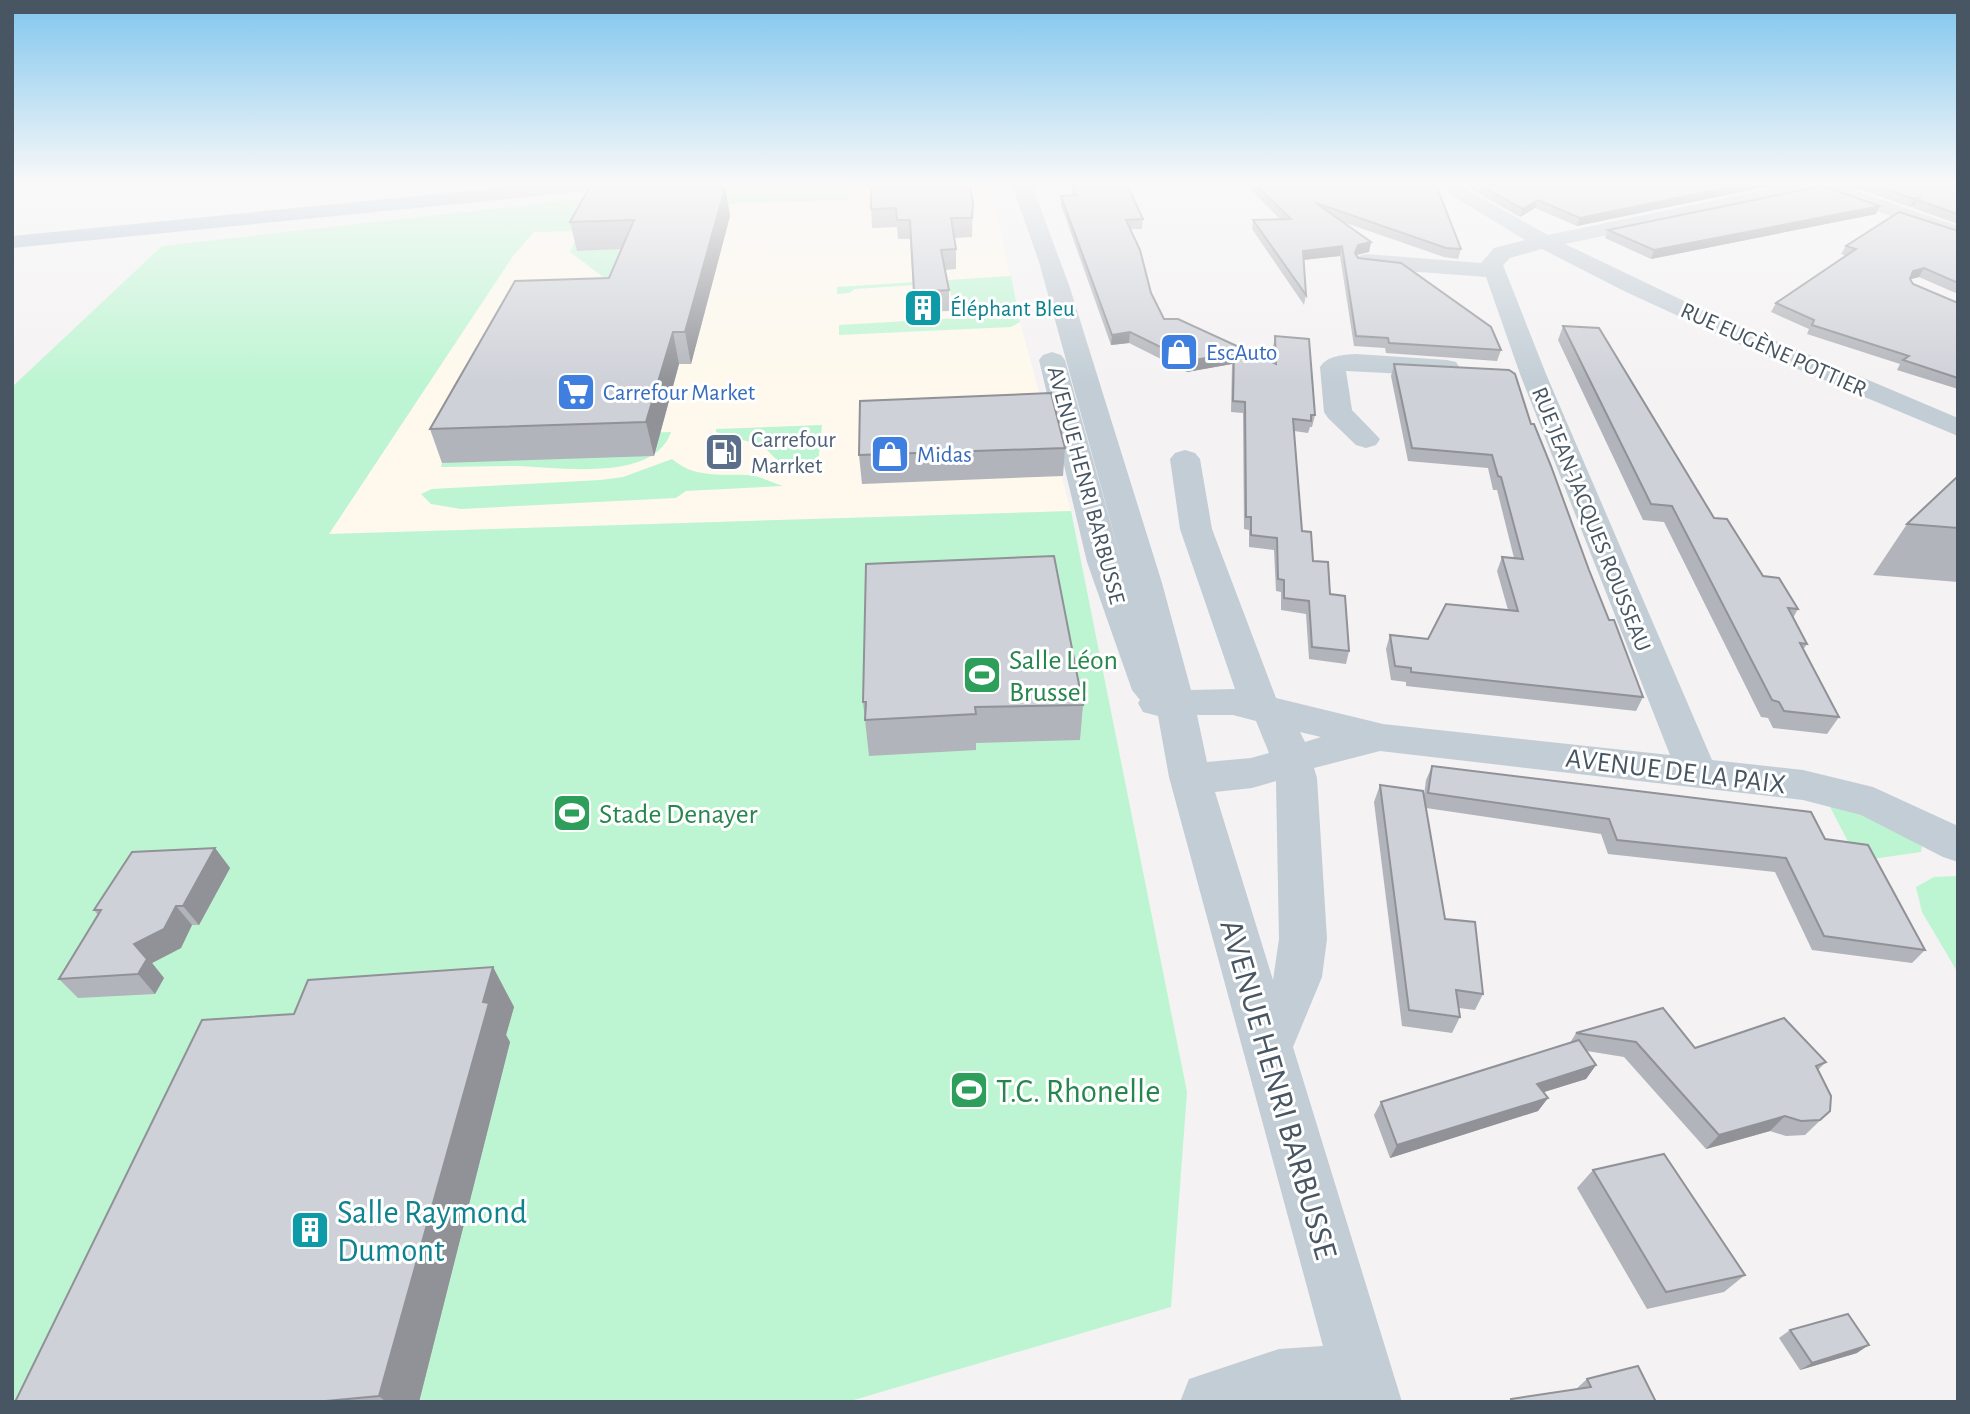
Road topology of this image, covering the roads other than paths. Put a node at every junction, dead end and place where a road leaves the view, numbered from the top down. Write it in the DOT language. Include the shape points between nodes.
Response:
graph roads {
  1 [pos="1023,251"];
  2 [pos="1046,251"];
  3 [pos="1510,251"];
  4 [pos="1563,251"];
  5 [pos="1366,261"];
  6 [pos="1492,271"];
  7 [pos="1478,370"];
  8 [pos="1958,428"];
  9 [pos="1366,439"];
  10 [pos="1185,459"];
  11 [pos="1167,703"];
  12 [pos="1266,709"];
  13 [pos="1383,738"];
  14 [pos="1292,760"];
  15 [pos="1697,772"];
  16 [pos="1190,777"];
  17 [pos="1958,845"];
  18 [pos="1268,1046"];
  19 [pos="1366,1388"];
  20 [pos="1212,1402"];
  1 -- 11 [label="street, AVENUE HENRI BARBUSSE" via="1104,562"];
  2 -- 11 [label="street, AVENUE HENRI BARBUSSE" via="1107,454"];
  3 -- 6 [label="street" via="1492,261"];
  4 -- 8 [label="street, RUE EUGÈNE POTTIER" via="1724,329"];
  5 -- 6 [label="street"];
  6 -- 15 [label="street, RUE JEAN-JACQUES ROUSSEAU" via="1519,373"];
  7 -- 9 [label="street" via="1337,364 1332,370 1338,412"];
  10 -- 12 [label="street" via="1196,529"];
  11 -- 12 [label="street, AVENUE DE LA PAIX" via="1225,702"];
  11 -- 16 [label="street, AVENUE HENRI BARBUSSE"];
  12 -- 13 [label="street, AVENUE DE LA PAIX"];
  12 -- 14 [label="street"];
  13 -- 14 [label="street, AVENUE DE LA PAIX"];
  13 -- 15 [label="street, AVENUE DE LA PAIX"];
  14 -- 16 [label="street, AVENUE DE LA PAIX" via="1239,775"];
  14 -- 18 [label="street" via="1297,781 1302,959"];
  15 -- 17 [label="street, AVENUE DE LA PAIX" via="1848,794"];
  16 -- 18 [label="street, AVENUE HENRI BARBUSSE"];
  18 -- 19 [label="street, AVENUE HENRI BARBUSSE"];
  19 -- 20 [label="street" via="1279,1381"];
}
